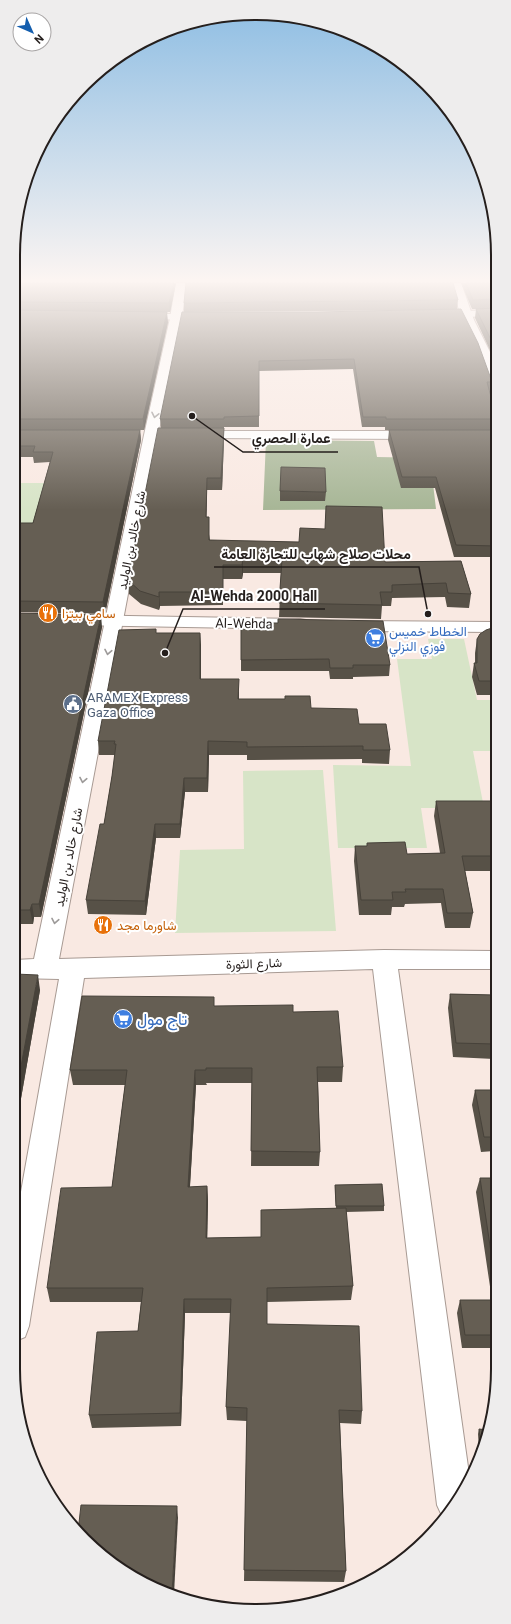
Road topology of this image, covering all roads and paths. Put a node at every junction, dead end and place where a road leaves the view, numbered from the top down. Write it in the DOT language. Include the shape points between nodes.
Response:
graph roads {
  1 [pos="167,359"];
  2 [pos="486,359"];
  3 [pos="491,372"];
  4 [pos="182,435"];
  5 [pos="433,435"];
  6 [pos="20,619"];
  7 [pos="115,621"];
  8 [pos="491,627"];
  9 [pos="384,959"];
  10 [pos="491,960"];
  11 [pos="20,969"];
  12 [pos="59,969"];
  13 [pos="20,1272"];
  14 [pos="454,1495"];
  1 -- 7 [label="street, شارع خالد بن الوليد, one-way" via="150,435"];
  2 -- 3 [label="street"];
  4 -- 5 [label="street"];
  6 -- 7 [label="street, Al-Wehda"];
  7 -- 8 [label="street, Al-Wehda"];
  7 -- 12 [label="street, شارع خالد بن الوليد, one-way"];
  9 -- 10 [label="street, شارع الثورة"];
  9 -- 12 [label="street, شارع الثورة"];
  9 -- 14 [label="street"];
  11 -- 12 [label="street, شارع الثورة"];
  12 -- 13 [label="street, شارع خالد بن الوليد"];
}
